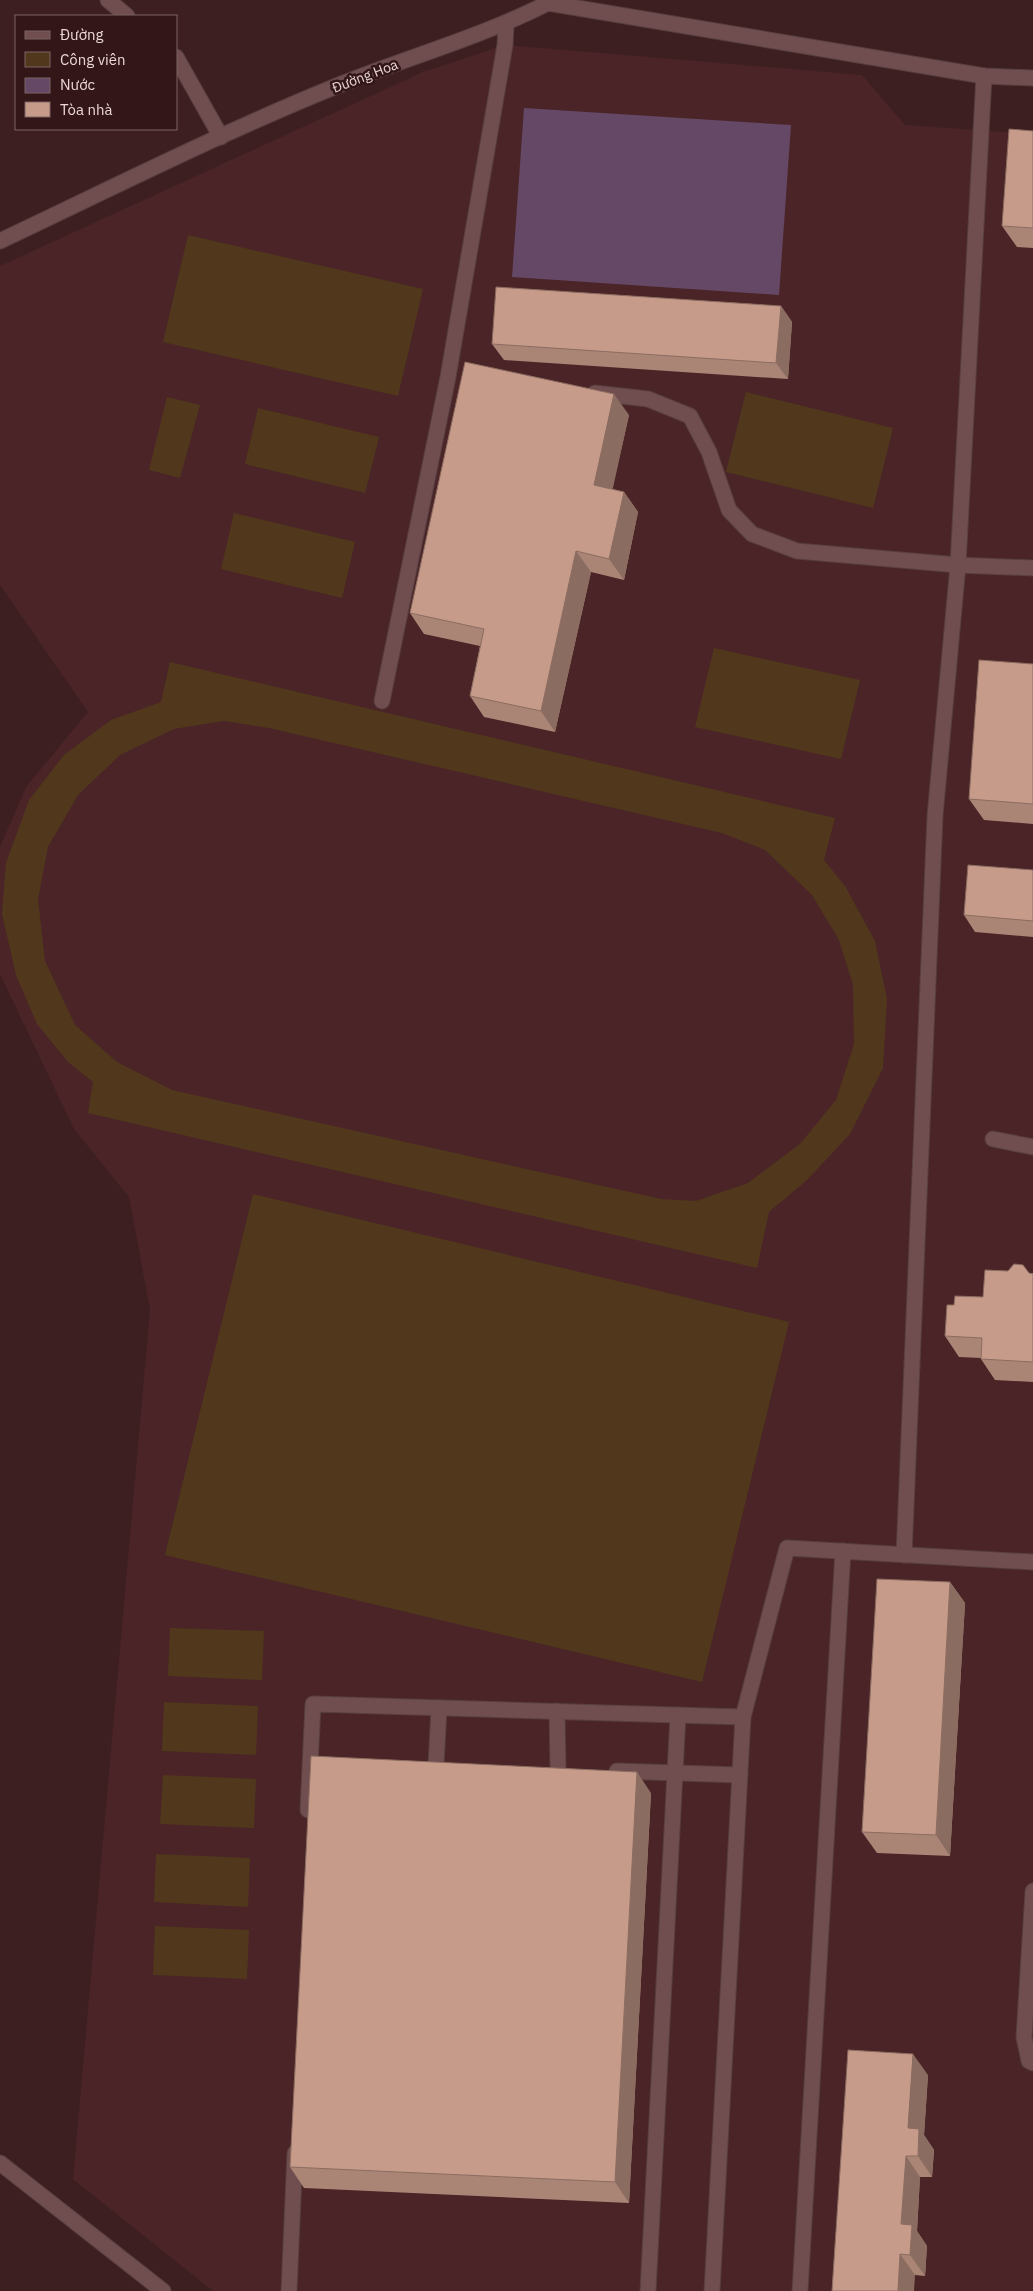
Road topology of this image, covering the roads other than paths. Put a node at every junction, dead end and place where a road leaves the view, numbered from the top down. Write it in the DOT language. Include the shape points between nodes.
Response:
graph roads {
  1 [pos="108,0"];
  2 [pos="126,15"];
  3 [pos="506,24"];
  4 [pos="178,61"];
  5 [pos="984,76"];
  6 [pos="1033,78"];
  7 [pos="220,137"];
  8 [pos="0,240"];
  9 [pos="448,377"];
  10 [pos="467,380"];
  11 [pos="581,392"];
  12 [pos="958,565"];
  13 [pos="1033,568"];
  14 [pos="382,702"];
  15 [pos="993,1140"];
  16 [pos="1033,1147"];
  17 [pos="843,1551"];
  18 [pos="904,1555"];
  19 [pos="1033,1562"];
  20 [pos="439,1708"];
  21 [pos="557,1711"];
  22 [pos="678,1715"];
  23 [pos="743,1717"];
  24 [pos="310,1762"];
  25 [pos="330,1762"];
  26 [pos="417,1765"];
  27 [pos="436,1766"];
  28 [pos="455,1766"];
  29 [pos="539,1769"];
  30 [pos="558,1770"];
  31 [pos="577,1770"];
  32 [pos="606,1771"];
  33 [pos="675,1773"];
  34 [pos="740,1775"];
  35 [pos="308,1822"];
  36 [pos="1033,1892"];
  37 [pos="1033,2063"];
  38 [pos="295,2141"];
  39 [pos="0,2163"];
  40 [pos="164,2291"];
  41 [pos="289,2291"];
  42 [pos="648,2291"];
  43 [pos="712,2291"];
  44 [pos="800,2291"];
  1 -- 2 [label="street"];
  3 -- 5 [label="street, Đường Hoa" via="548,3"];
  3 -- 7 [label="street, Đường Hoa" via="344,83"];
  3 -- 9 [label="street"];
  4 -- 7 [label="street"];
  5 -- 6 [label="street, Đường Hoa"];
  5 -- 12 [label="street"];
  7 -- 8 [label="street, Đường Hoa"];
  9 -- 10 [label="street"];
  9 -- 14 [label="street"];
  11 -- 12 [label="street" via="648,399 690,416 708,452 729,510 752,534 797,551"];
  12 -- 13 [label="street"];
  12 -- 18 [label="street" via="935,816"];
  15 -- 16 [label="street"];
  17 -- 18 [label="street"];
  17 -- 23 [label="street" via="787,1548"];
  17 -- 44 [label="street"];
  18 -- 19 [label="street"];
  20 -- 21 [label="street"];
  20 -- 24 [label="street" via="313,1704"];
  20 -- 27 [label="street"];
  21 -- 22 [label="street"];
  21 -- 30 [label="street"];
  22 -- 23 [label="street"];
  22 -- 33 [label="street"];
  23 -- 34 [label="street"];
  24 -- 25 [label="street"];
  24 -- 35 [label="street"];
  26 -- 27 [label="street"];
  27 -- 28 [label="street"];
  29 -- 30 [label="street"];
  30 -- 31 [label="street"];
  32 -- 33 [label="street"];
  33 -- 34 [label="street"];
  33 -- 42 [label="street"];
  34 -- 43 [label="street"];
  36 -- 37 [label="street" via="1024,2037 1029,2061"];
  38 -- 41 [label="street"];
  39 -- 40 [label="street"];
}
